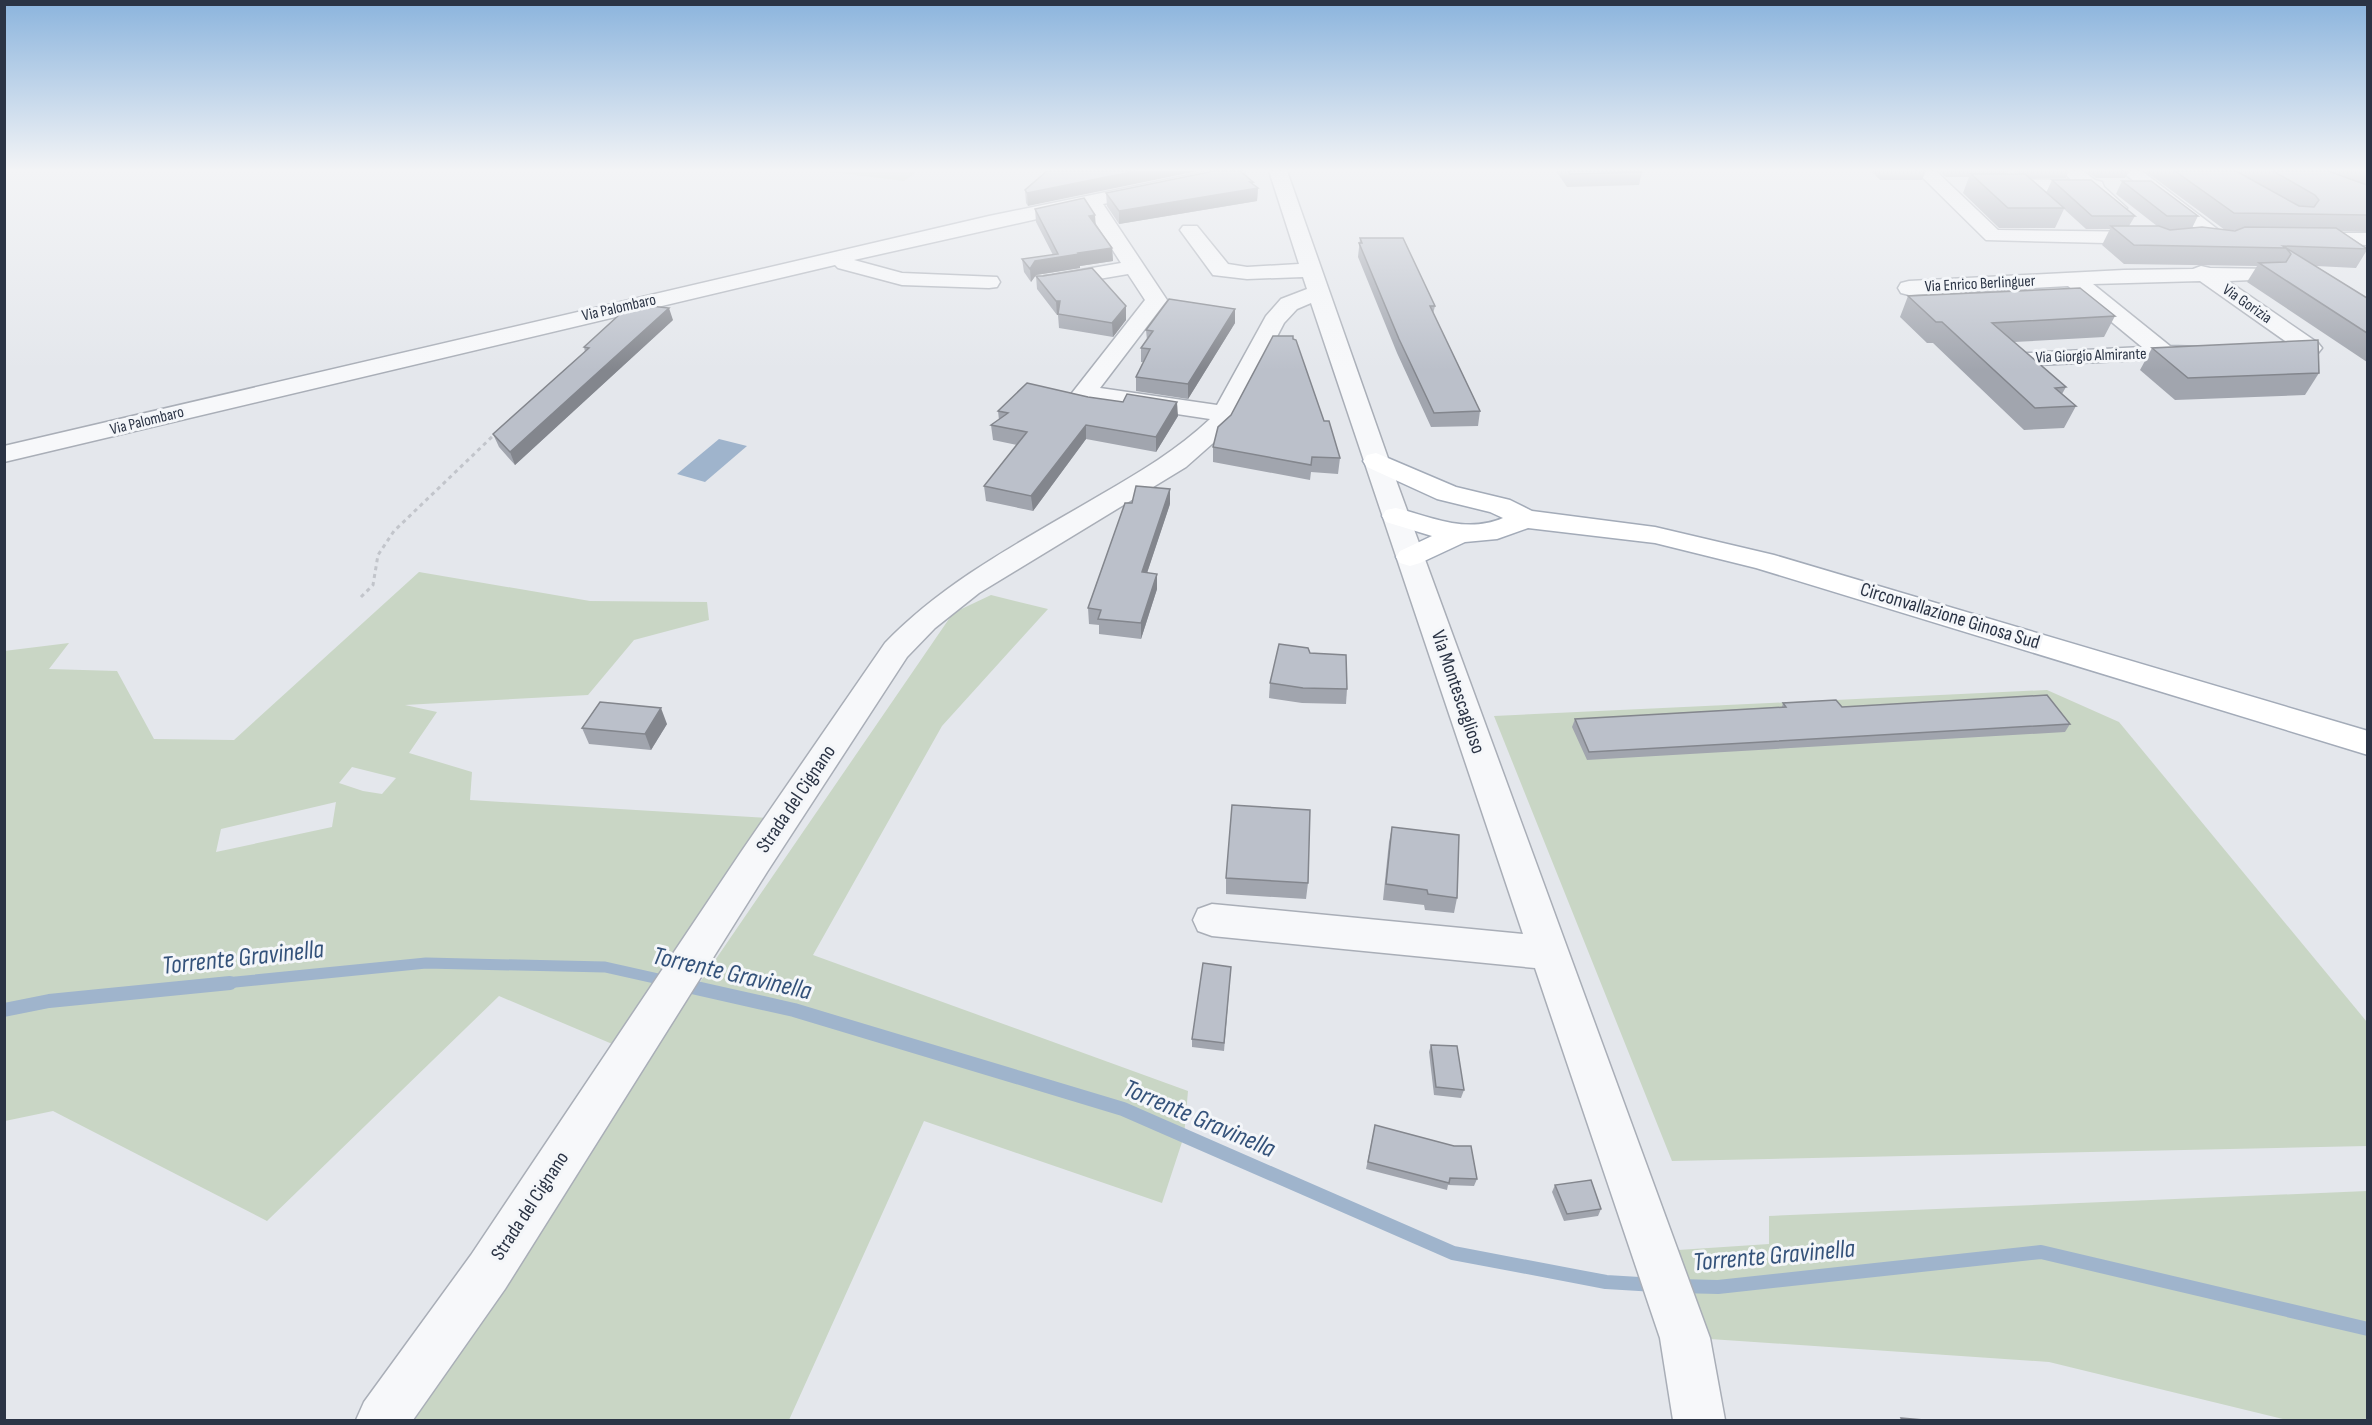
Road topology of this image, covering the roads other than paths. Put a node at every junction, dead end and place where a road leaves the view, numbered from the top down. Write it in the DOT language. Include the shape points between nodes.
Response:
graph roads {
  1 [pos="2081,237"];
  2 [pos="927,238"];
  3 [pos="1115,238"];
  4 [pos="1196,238"];
  5 [pos="1300,238"];
  6 [pos="2088,238"];
  7 [pos="2162,238"];
  8 [pos="2220,238"];
  9 [pos="2253,239"];
  10 [pos="2287,239"];
  11 [pos="2170,243"];
  12 [pos="2363,248"];
  13 [pos="840,257"];
  14 [pos="1134,267"];
  15 [pos="2203,273"];
  16 [pos="2124,276"];
  17 [pos="2073,279"];
  18 [pos="1315,281"];
  19 [pos="989,282"];
  20 [pos="1044,282"];
  21 [pos="1909,288"];
  22 [pos="2277,349"];
  23 [pos="2220,351"];
  24 [pos="2164,353"];
  25 [pos="2017,359"];
  26 [pos="1225,414"];
  27 [pos="4,454"];
  28 [pos="1376,461"];
  29 [pos="1447,493"];
  30 [pos="1396,516"];
  31 [pos="1525,519"];
  32 [pos="1461,533"];
  33 [pos="1410,557"];
  34 [pos="2367,743"];
  35 [pos="1212,920"];
  36 [pos="1550,953"];
  37 [pos="382,1420"];
  38 [pos="1699,1420"];
  1 -- 16 [label="street"];
  2 -- 13 [label="street, Via Palombaro"];
  3 -- 14 [label="street"];
  4 -- 18 [label="street" via="1221,270"];
  5 -- 18 [label="street, Via Montescaglioso"];
  6 -- 11 [label="street"];
  7 -- 11 [label="street, Via Gorizia"];
  8 -- 9 [label="street"];
  8 -- 11 [label="street"];
  8 -- 15 [label="street, Via Enrico Berlinguer" via="2266,274"];
  10 -- 12 [label="street" via="2332,239"];
  11 -- 15 [label="street, Via Gorizia"];
  13 -- 19 [label="street" via="845,264 902,279"];
  13 -- 27 [label="street, Via Palombaro"];
  14 -- 20 [label="street"];
  14 -- 26 [label="street" via="1156,300 1084,393"];
  15 -- 16 [label="street, Via Enrico Berlinguer"];
  15 -- 22 [label="street, Via Gorizia" via="2310,348"];
  16 -- 17 [label="street, Via Enrico Berlinguer"];
  17 -- 21 [label="street, Via Enrico Berlinguer"];
  17 -- 24 [label="street"];
  18 -- 26 [label="street, Strada del Cignano" via="1274,321"];
  18 -- 28 [label="street, Via Montescaglioso"];
  23 -- 24 [label="street, Via Giorgio Almirante"];
  24 -- 25 [label="street, Via Giorgio Almirante"];
  26 -- 37 [label="street, Strada del Cignano" via="1220,424 1177,461 969,586 924,621 896,650 488,1272"];
  28 -- 29 [label="main road, Circonvallazione Ginosa Sud"];
  28 -- 30 [label="street, Via Montescaglioso"];
  29 -- 30 [label="main road" via="1427,496"];
  29 -- 31 [label="main road, Circonvallazione Ginosa Sud" via="1500,506"];
  30 -- 32 [label="main road"];
  30 -- 33 [label="street, Via Montescaglioso"];
  31 -- 32 [label="main road" via="1497,531"];
  31 -- 34 [label="main road, Circonvallazione Ginosa Sud" via="1655,535 1764,561"];
  32 -- 33 [label="main road"];
  33 -- 36 [label="street, Via Montescaglioso"];
  35 -- 36 [label="street"];
  36 -- 38 [label="street, Via Montescaglioso" via="1685,1338"];
}
